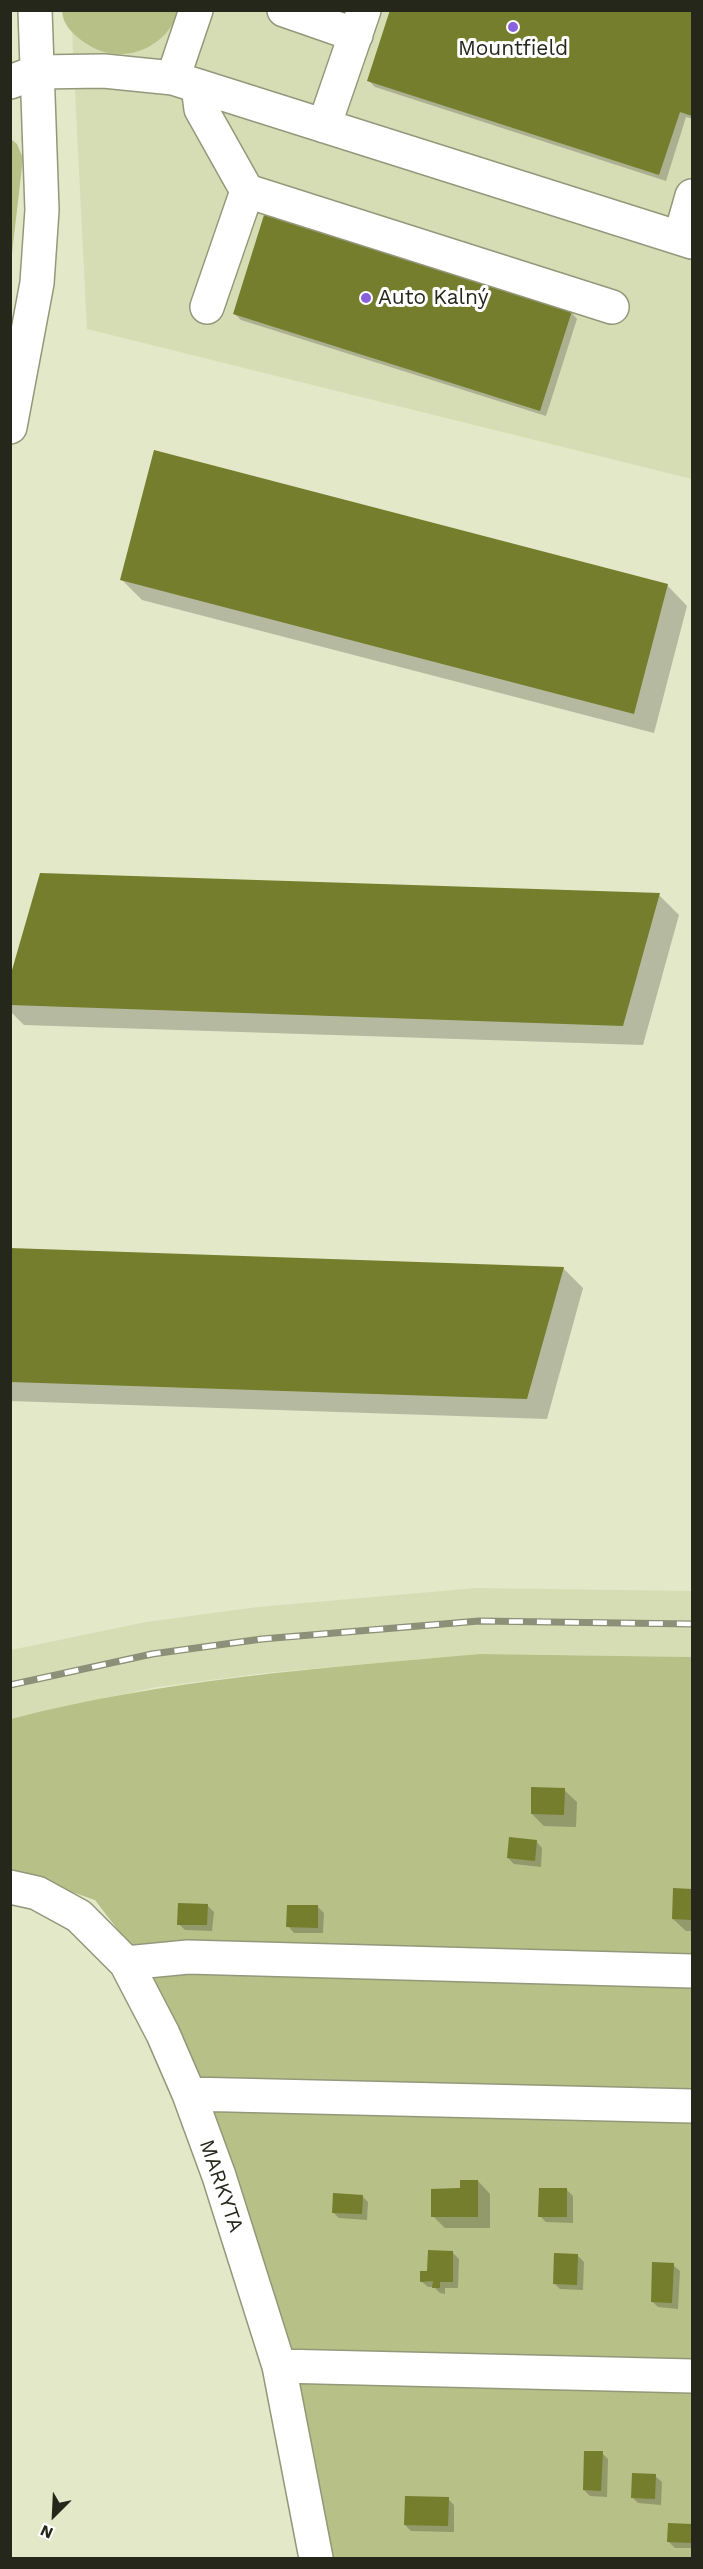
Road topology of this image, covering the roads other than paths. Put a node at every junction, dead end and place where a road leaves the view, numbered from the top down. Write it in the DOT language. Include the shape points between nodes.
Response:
graph roads {
  1 [pos="35,10"];
  2 [pos="196,10"];
  3 [pos="284,10"];
  4 [pos="360,23"];
  5 [pos="24,77"];
  6 [pos="186,82"];
  7 [pos="324,126"];
  8 [pos="247,191"];
  9 [pos="693,196"];
  10 [pos="686,240"];
  11 [pos="207,307"];
  12 [pos="612,307"];
  13 [pos="10,427"];
  14 [pos="10,1887"];
  15 [pos="126,1963"];
  16 [pos="693,1971"];
  17 [pos="189,2094"];
  18 [pos="693,2106"];
  19 [pos="279,2366"];
  20 [pos="693,2376"];
  21 [pos="316,2559"];
  1 -- 5 [label="street"];
  2 -- 6 [label="street"];
  3 -- 4 [label="street"];
  4 -- 7 [label="street"];
  5 -- 6 [label="street" via="104,71"];
  5 -- 13 [label="street" via="42,210 37,283"];
  6 -- 7 [label="street"];
  6 -- 8 [label="street"];
  7 -- 10 [label="street"];
  8 -- 11 [label="street"];
  8 -- 12 [label="street"];
  9 -- 10 [label="street"];
  14 -- 15 [label="street, MARKYTA" via="37,1893 79,1916"];
  15 -- 16 [label="street" via="188,1957"];
  15 -- 17 [label="street, MARKYTA"];
  17 -- 18 [label="street"];
  17 -- 19 [label="street, MARKYTA"];
  19 -- 20 [label="street"];
  19 -- 21 [label="street, MARKYTA"];
}
